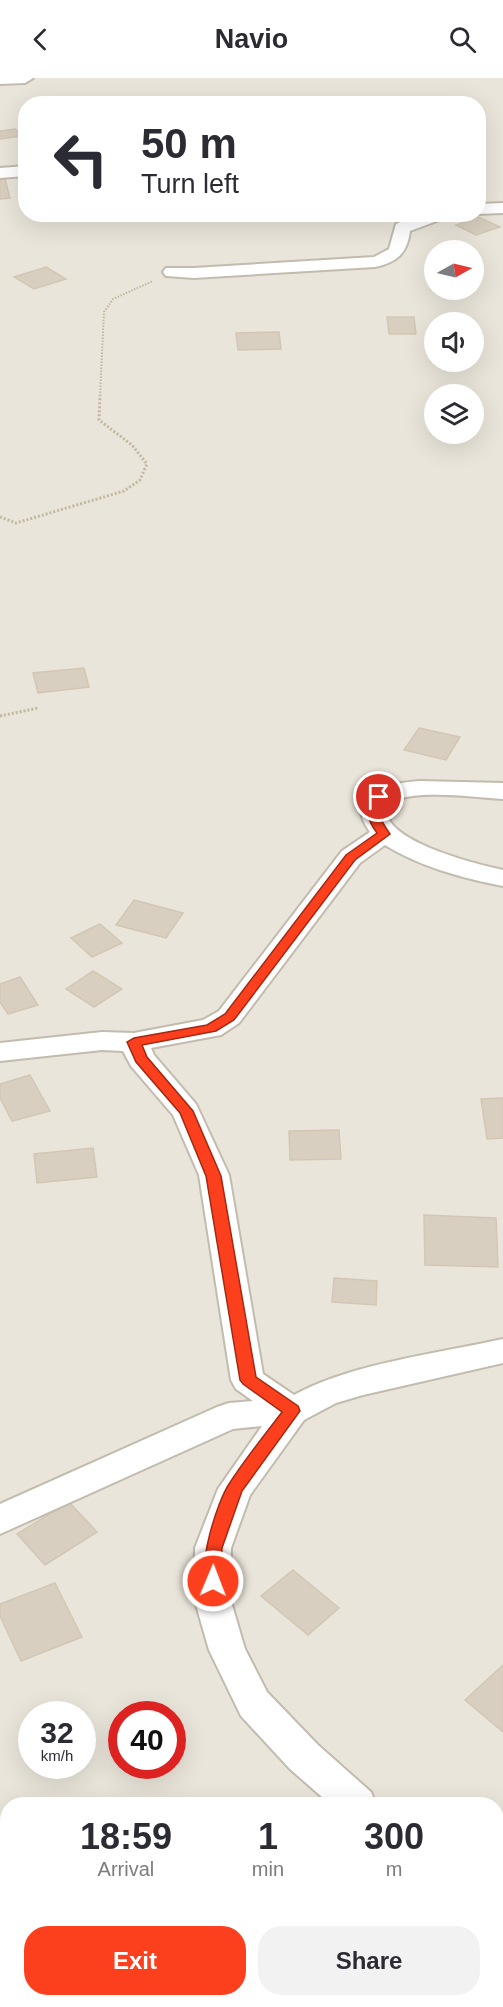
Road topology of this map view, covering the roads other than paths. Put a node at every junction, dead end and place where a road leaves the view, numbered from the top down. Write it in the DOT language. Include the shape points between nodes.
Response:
graph roads {
  1 [pos="25,78"];
  2 [pos="0,79"];
  3 [pos="18,172"];
  4 [pos="0,173"];
  5 [pos="503,208"];
  6 [pos="486,209"];
  7 [pos="415,222"];
  8 [pos="172,272"];
  9 [pos="503,791"];
  10 [pos="383,834"];
  11 [pos="503,878"];
  12 [pos="134,1042"];
  13 [pos="0,1052"];
  14 [pos="503,1351"];
  15 [pos="292,1411"];
  16 [pos="0,1520"];
  17 [pos="349,1797"];
  1 -- 2 [label="street"];
  3 -- 4 [label="street"];
  5 -- 6 [label="street"];
  7 -- 8 [label="street" via="402,228 400,247 392,257 375,262"];
  9 -- 10 [label="street" via="395,791 379,797 373,808 374,820"];
  10 -- 11 [label="street" via="453,866"];
  10 -- 12 [label="street" via="351,858 229,1017 211,1028"];
  12 -- 13 [label="street" via="102,1041"];
  12 -- 15 [label="street" via="141,1059 186,1111 214,1176 248,1380"];
  14 -- 15 [label="street" via="363,1382 325,1393"];
  15 -- 16 [label="street" via="229,1416"];
  15 -- 17 [label="street" via="235,1489 213,1548 212,1598 227,1650 255,1704 304,1757"];
}
